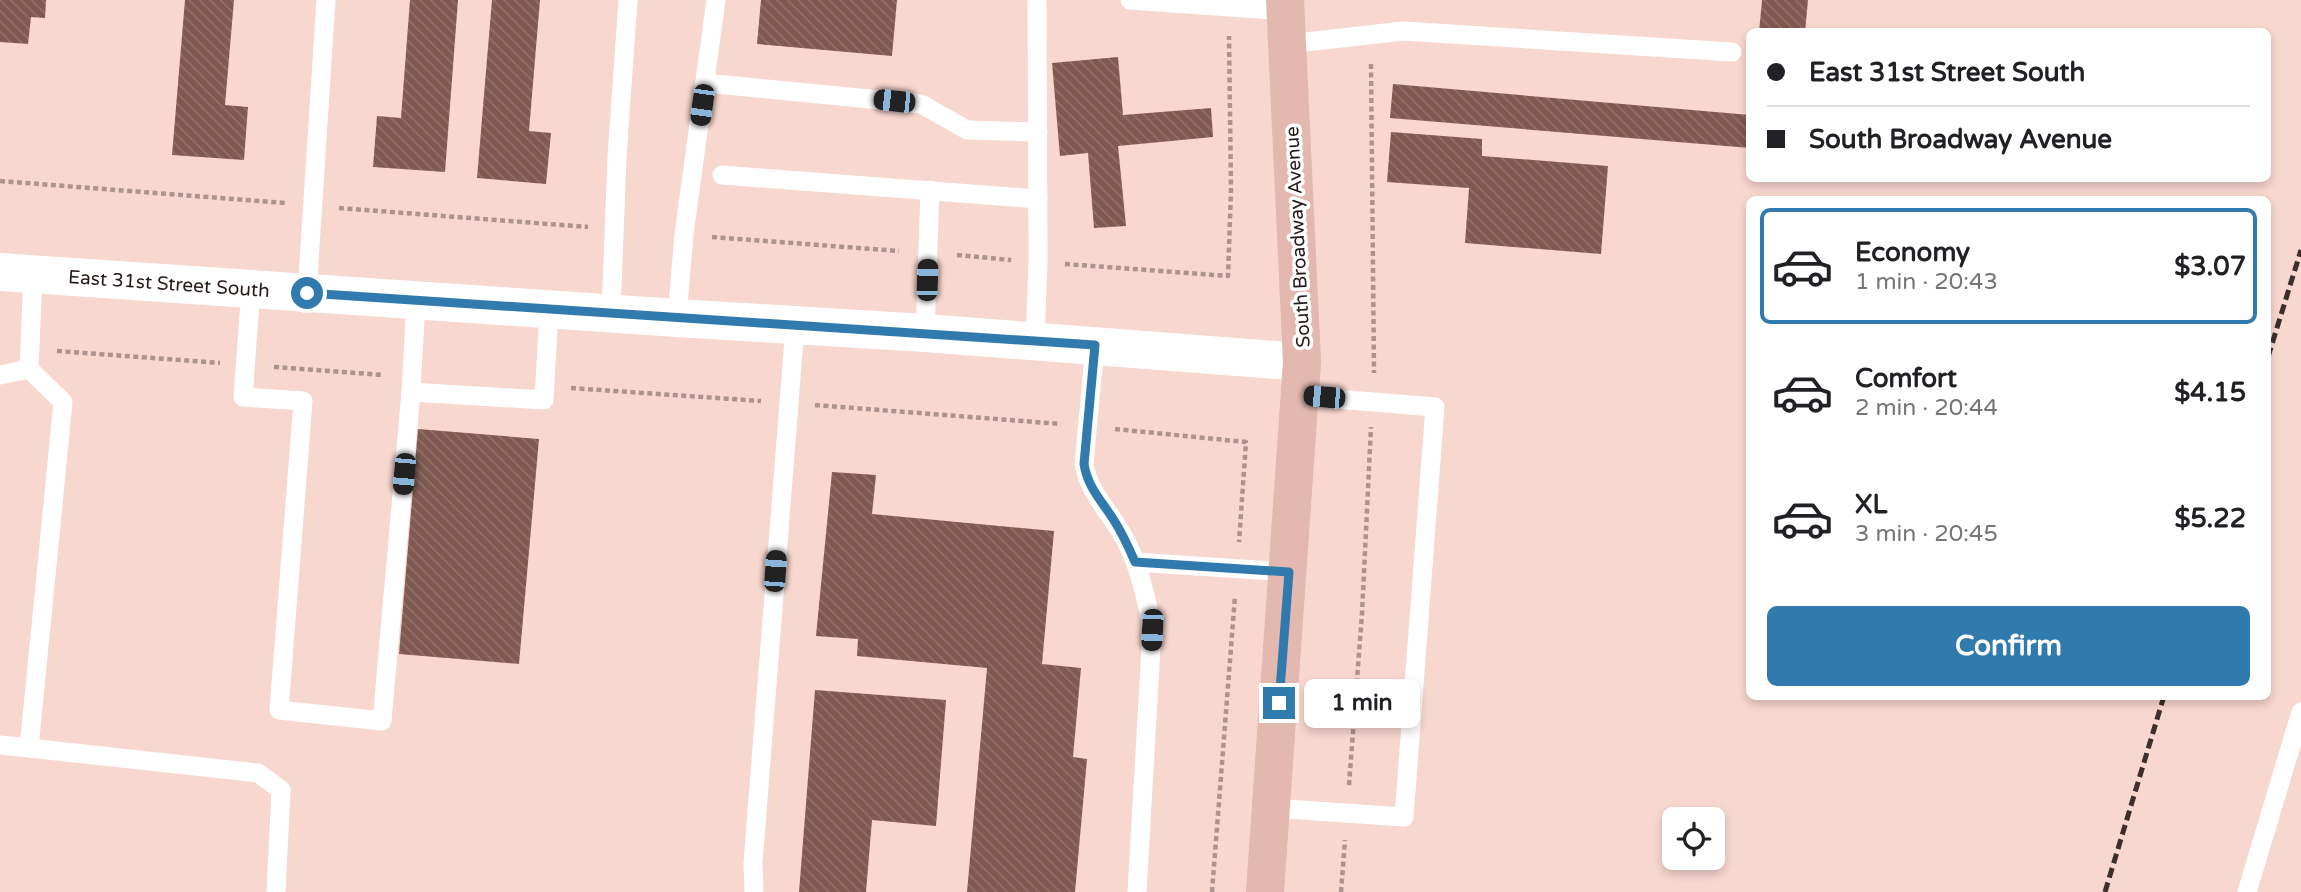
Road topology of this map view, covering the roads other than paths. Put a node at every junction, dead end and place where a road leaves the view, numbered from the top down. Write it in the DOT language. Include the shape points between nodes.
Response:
graph roads {
  1 [pos="327,0"];
  2 [pos="628,0"];
  3 [pos="716,0"];
  4 [pos="1037,0"];
  5 [pos="1130,0"];
  6 [pos="1287,18"];
  7 [pos="1732,52"];
  8 [pos="705,83"];
  9 [pos="1038,132"];
  10 [pos="722,175"];
  11 [pos="930,190"];
  12 [pos="1038,199"];
  13 [pos="16,273"];
  14 [pos="251,289"];
  15 [pos="307,293"];
  16 [pos="416,300"];
  17 [pos="550,310"];
  18 [pos="611,314"];
  19 [pos="677,318"];
  20 [pos="795,326"];
  21 [pos="925,333"];
  22 [pos="1035,342"];
  23 [pos="1095,345"];
  24 [pos="29,369"];
  25 [pos="0,375"];
  26 [pos="1301,379"];
  27 [pos="411,384"];
  28 [pos="1135,562"];
  29 [pos="1289,572"];
  30 [pos="2301,712"];
  31 [pos="0,745"];
  32 [pos="29,748"];
  33 [pos="1271,808"];
  34 [pos="276,892"];
  35 [pos="754,892"];
  36 [pos="1137,892"];
  37 [pos="1265,892"];
  38 [pos="2247,892"];
  1 -- 15 [label="lane"];
  2 -- 18 [label="lane"];
  3 -- 8 [label="lane"];
  4 -- 9 [label="lane"];
  5 -- 6 [label="lane" via="1228,6"];
  6 -- 7 [label="lane" via="1368,35 1403,31"];
  6 -- 26 [label="main road, South Broadway Avenue"];
  8 -- 9 [label="lane" via="921,104 967,130"];
  8 -- 19 [label="lane"];
  9 -- 12 [label="lane"];
  10 -- 11 [label="lane"];
  11 -- 12 [label="lane"];
  11 -- 21 [label="lane"];
  12 -- 22 [label="lane"];
  13 -- 14 [label="street, East 31st Street South"];
  13 -- 24 [label="lane" via="31,349"];
  14 -- 15 [label="street, East 31st Street South"];
  14 -- 27 [label="lane" via="243,397 303,401 279,710 382,722"];
  15 -- 16 [label="street, East 31st Street South"];
  16 -- 17 [label="street, East 31st Street South"];
  16 -- 27 [label="lane"];
  17 -- 18 [label="street, East 31st Street South"];
  17 -- 27 [label="lane" via="544,400"];
  18 -- 19 [label="street, East 31st Street South"];
  19 -- 20 [label="street, East 31st Street South"];
  20 -- 21 [label="street, East 31st Street South"];
  20 -- 35 [label="lane" via="752,863"];
  21 -- 22 [label="street, East 31st Street South"];
  22 -- 23 [label="street, East 31st Street South"];
  23 -- 26 [label="street, East 31st Street South"];
  23 -- 28 [label="lane" via="1086,479"];
  24 -- 25 [label="lane"];
  24 -- 32 [label="lane" via="63,402"];
  26 -- 29 [label="main road, South Broadway Avenue"];
  26 -- 33 [label="lane" via="1373,401 1435,407 1404,817"];
  28 -- 29 [label="lane"];
  28 -- 36 [label="lane" via="1152,630"];
  29 -- 33 [label="main road, South Broadway Avenue"];
  30 -- 38 [label="lane"];
  31 -- 32 [label="lane"];
  32 -- 34 [label="lane" via="257,773 281,790"];
  33 -- 37 [label="main road, South Broadway Avenue"];
}
